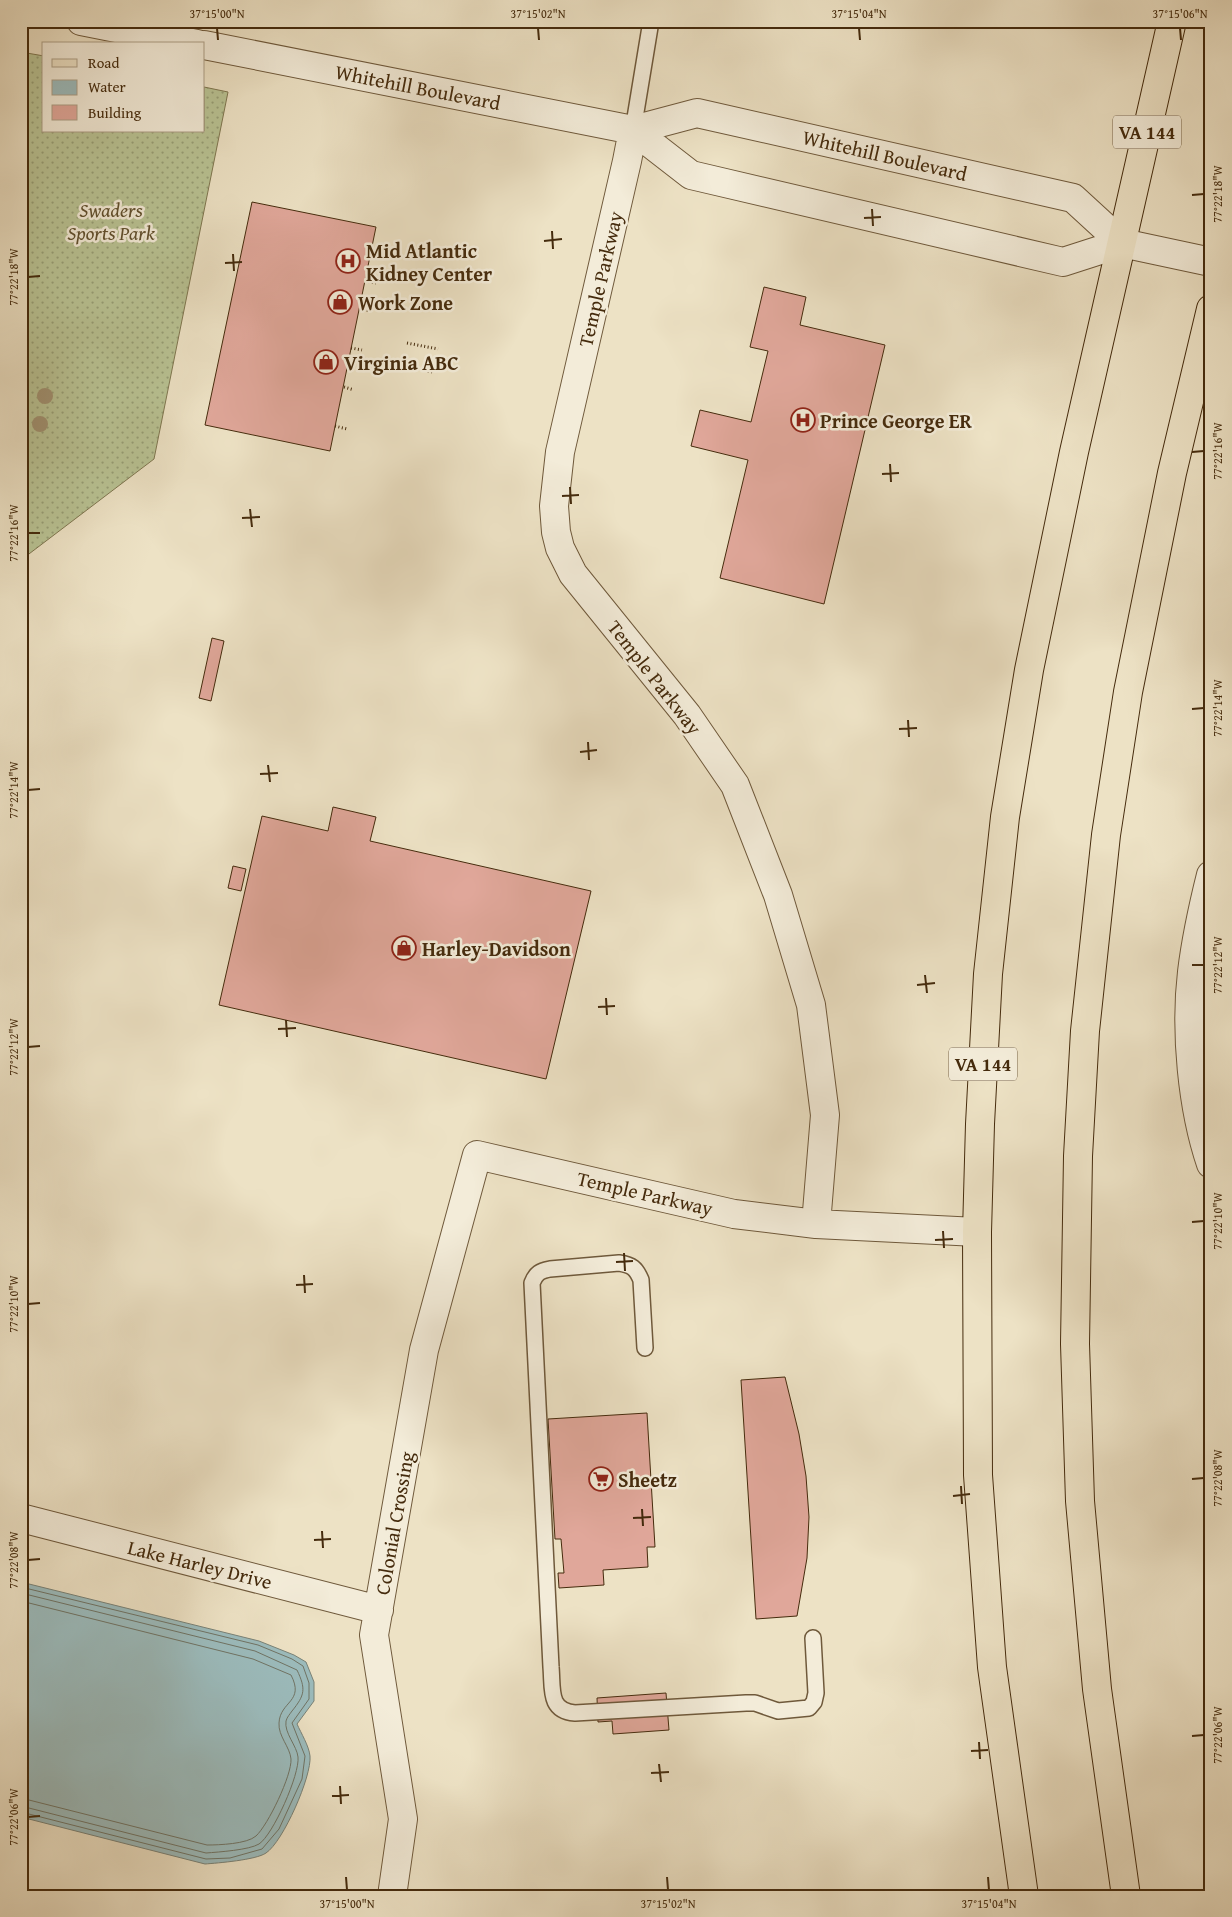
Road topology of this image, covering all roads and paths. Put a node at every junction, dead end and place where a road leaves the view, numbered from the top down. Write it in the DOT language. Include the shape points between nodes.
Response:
graph roads {
  1 [pos="81,21"];
  2 [pos="651,21"];
  3 [pos="1172,21"];
  4 [pos="187,42"];
  5 [pos="205,45"];
  6 [pos="633,130"];
  7 [pos="1122,243"];
  8 [pos="1211,262"];
  9 [pos="365,281"];
  10 [pos="376,283"];
  11 [pos="360,309"];
  12 [pos="1211,309"];
  13 [pos="370,311"];
  14 [pos="406,343"];
  15 [pos="351,348"];
  16 [pos="438,349"];
  17 [pos="362,350"];
  18 [pos="383,363"];
  19 [pos="433,372"];
  20 [pos="344,387"];
  21 [pos="354,390"];
  22 [pos="336,426"];
  23 [pos="347,429"];
  24 [pos="1211,875"];
  25 [pos="1200,1025"];
  26 [pos="477,1155"];
  27 [pos="1211,1164"];
  28 [pos="816,1224"];
  29 [pos="977,1232"];
  30 [pos="645,1348"];
  31 [pos="21,1518"];
  32 [pos="379,1610"];
  33 [pos="813,1638"];
  34 [pos="392,1896"];
  35 [pos="1024,1896"];
  36 [pos="1126,1896"];
  1 -- 4 [label="street"];
  2 -- 6 [label="lane"];
  3 -- 7 [label="main road, VA 144"];
  5 -- 6 [label="street, Whitehill Boulevard"];
  6 -- 7 [label="street, Whitehill Boulevard" via="691,175 1044,258 1063,262"];
  6 -- 7 [label="street, Whitehill Boulevard" via="697,113 1073,198"];
  6 -- 28 [label="street, Temple Parkway" via="560,452 554,506 556,532 573,574 687,715 735,785 778,895 811,1005 825,1114"];
  7 -- 8 [label="street, Whitehill Boulevard"];
  7 -- 29 [label="main road, VA 144" via="1029,670 1005,817 988,983"];
  9 -- 10 [label="path"];
  11 -- 13 [label="path"];
  12 -- 36 [label="main road" via="1172,473 1125,711 1106,835 1085,1031 1078,1156 1075,1344 1080,1500 1097,1689"];
  14 -- 16 [label="path"];
  15 -- 17 [label="path"];
  18 -- 19 [label="path"];
  20 -- 21 [label="path"];
  22 -- 23 [label="path"];
  24 -- 25 [label="street" via="1192,973"];
  25 -- 27 [label="street" via="1194,1086"];
  26 -- 28 [label="street, Temple Parkway" via="734,1214"];
  26 -- 32 [label="street, Colonial Crossing" via="424,1350"];
  28 -- 29 [label="street, Temple Parkway"];
  29 -- 35 [label="main road, VA 144" via="978,1475 992,1666"];
  30 -- 33 [label="lane" via="641,1280 637,1270 629,1264 550,1269 535,1276 532,1283 551,1667 558,1708 564,1712 746,1703 778,1711 809,1708 816,1693"];
  31 -- 32 [label="street, Lake Harley Drive"];
  32 -- 34 [label="street, Colonial Crossing" via="374,1635 403,1819"];
}
